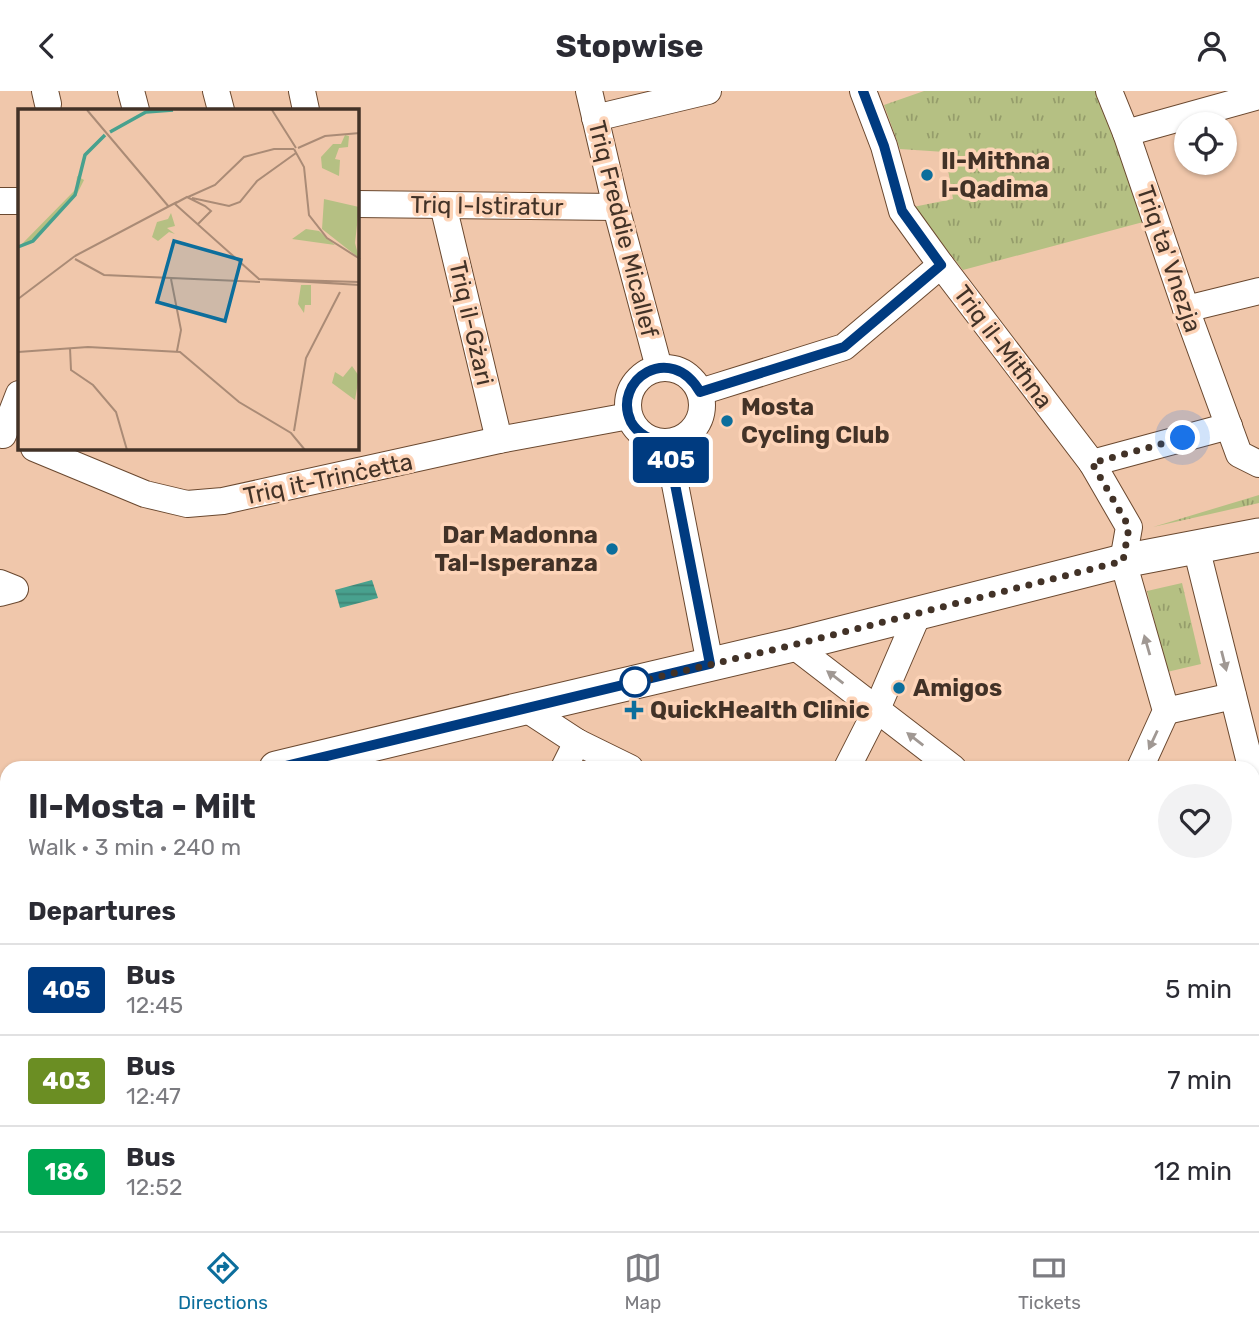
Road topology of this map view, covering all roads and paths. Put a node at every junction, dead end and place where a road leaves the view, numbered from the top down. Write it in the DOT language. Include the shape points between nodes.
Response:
graph roads {
  1 [pos="131,91"];
  2 [pos="216,91"];
  3 [pos="302,91"];
  4 [pos="589,91"];
  5 [pos="708,91"];
  6 [pos="1110,91"];
  7 [pos="868,92"];
  8 [pos="1259,96"];
  9 [pos="643,99"];
  10 [pos="136,109"];
  11 [pos="221,109"];
  12 [pos="306,109"];
  13 [pos="595,117"];
  14 [pos="1126,133"];
  15 [pos="0,201"];
  16 [pos="18,201"];
  17 [pos="359,204"];
  18 [pos="443,205"];
  19 [pos="616,207"];
  20 [pos="941,265"];
  21 [pos="1259,291"];
  22 [pos="1186,309"];
  23 [pos="659,368"];
  24 [pos="700,392"];
  25 [pos="18,398"];
  26 [pos="629,416"];
  27 [pos="1229,426"];
  28 [pos="7,437"];
  29 [pos="499,440"];
  30 [pos="667,443"];
  31 [pos="45,450"];
  32 [pos="88,458"];
  33 [pos="1092,463"];
  34 [pos="1259,464"];
  35 [pos="1259,535"];
  36 [pos="1196,547"];
  37 [pos="1123,561"];
  38 [pos="0,583"];
  39 [pos="0,593"];
  40 [pos="918,614"];
  41 [pos="793,645"];
  42 [pos="710,664"];
  43 [pos="1233,696"];
  44 [pos="525,708"];
  45 [pos="877,709"];
  46 [pos="1166,711"];
  47 [pos="577,742"];
  48 [pos="310,761"];
  49 [pos="568,761"];
  50 [pos="616,761"];
  51 [pos="851,761"];
  52 [pos="944,761"];
  53 [pos="1143,761"];
  54 [pos="1249,761"];
  1 -- 10 [label="street"];
  2 -- 11 [label="street"];
  3 -- 12 [label="street"];
  4 -- 13 [label="street, Triq Freddie Micallef"];
  5 -- 9 [label="street"];
  6 -- 14 [label="street, Triq ta' Vnezja"];
  7 -- 20 [label="street, Triq il-Mitħna" via="902,211"];
  8 -- 14 [label="street"];
  9 -- 13 [label="street"];
  13 -- 19 [label="street, Triq Freddie Micallef"];
  14 -- 22 [label="street, Triq ta' Vnezja"];
  15 -- 16 [label="street"];
  17 -- 18 [label="street, Triq l-Istiratur"];
  18 -- 19 [label="street, Triq l-Istiratur"];
  18 -- 29 [label="street, Triq il-Gżari"];
  19 -- 23 [label="street, Triq Freddie Micallef"];
  20 -- 24 [label="street" via="844,347"];
  20 -- 33 [label="street, Triq il-Mitħna"];
  21 -- 22 [label="street"];
  22 -- 27 [label="street, Triq ta' Vnezja"];
  23 -- 24 [label="street" via="684,372"];
  23 -- 26 [label="street" via="647,372 630,390"];
  24 -- 30 [label="street" via="703,403 697,425 689,434"];
  25 -- 28 [label="street"];
  26 -- 29 [label="street, Triq it-Trinċetta"];
  26 -- 30 [label="street" via="643,436"];
  27 -- 33 [label="street"];
  27 -- 34 [label="street, Triq ta' Vnezja" via="1239,454"];
  29 -- 32 [label="street, Triq it-Trinċetta" via="223,501 187,504 145,494"];
  30 -- 42 [label="street"];
  31 -- 32 [label="street, Triq it-Trinċetta"];
  33 -- 37 [label="street, Triq il-Mitħna" via="1129,527"];
  35 -- 36 [label="main road"];
  36 -- 37 [label="main road"];
  36 -- 43 [label="street, one-way"];
  37 -- 40 [label="main road"];
  46 -- 37 [label="street, one-way"];
  38 -- 39 [label="street" via="15,589"];
  40 -- 41 [label="main road"];
  40 -- 45 [label="street"];
  41 -- 42 [label="main road"];
  45 -- 41 [label="street, one-way"];
  42 -- 44 [label="main road"];
  43 -- 46 [label="street"];
  43 -- 54 [label="street"];
  44 -- 47 [label="street"];
  44 -- 48 [label="main road"];
  45 -- 51 [label="street"];
  52 -- 45 [label="street, one-way"];
  46 -- 53 [label="street, one-way"];
  47 -- 49 [label="street"];
  47 -- 50 [label="street"];
}
